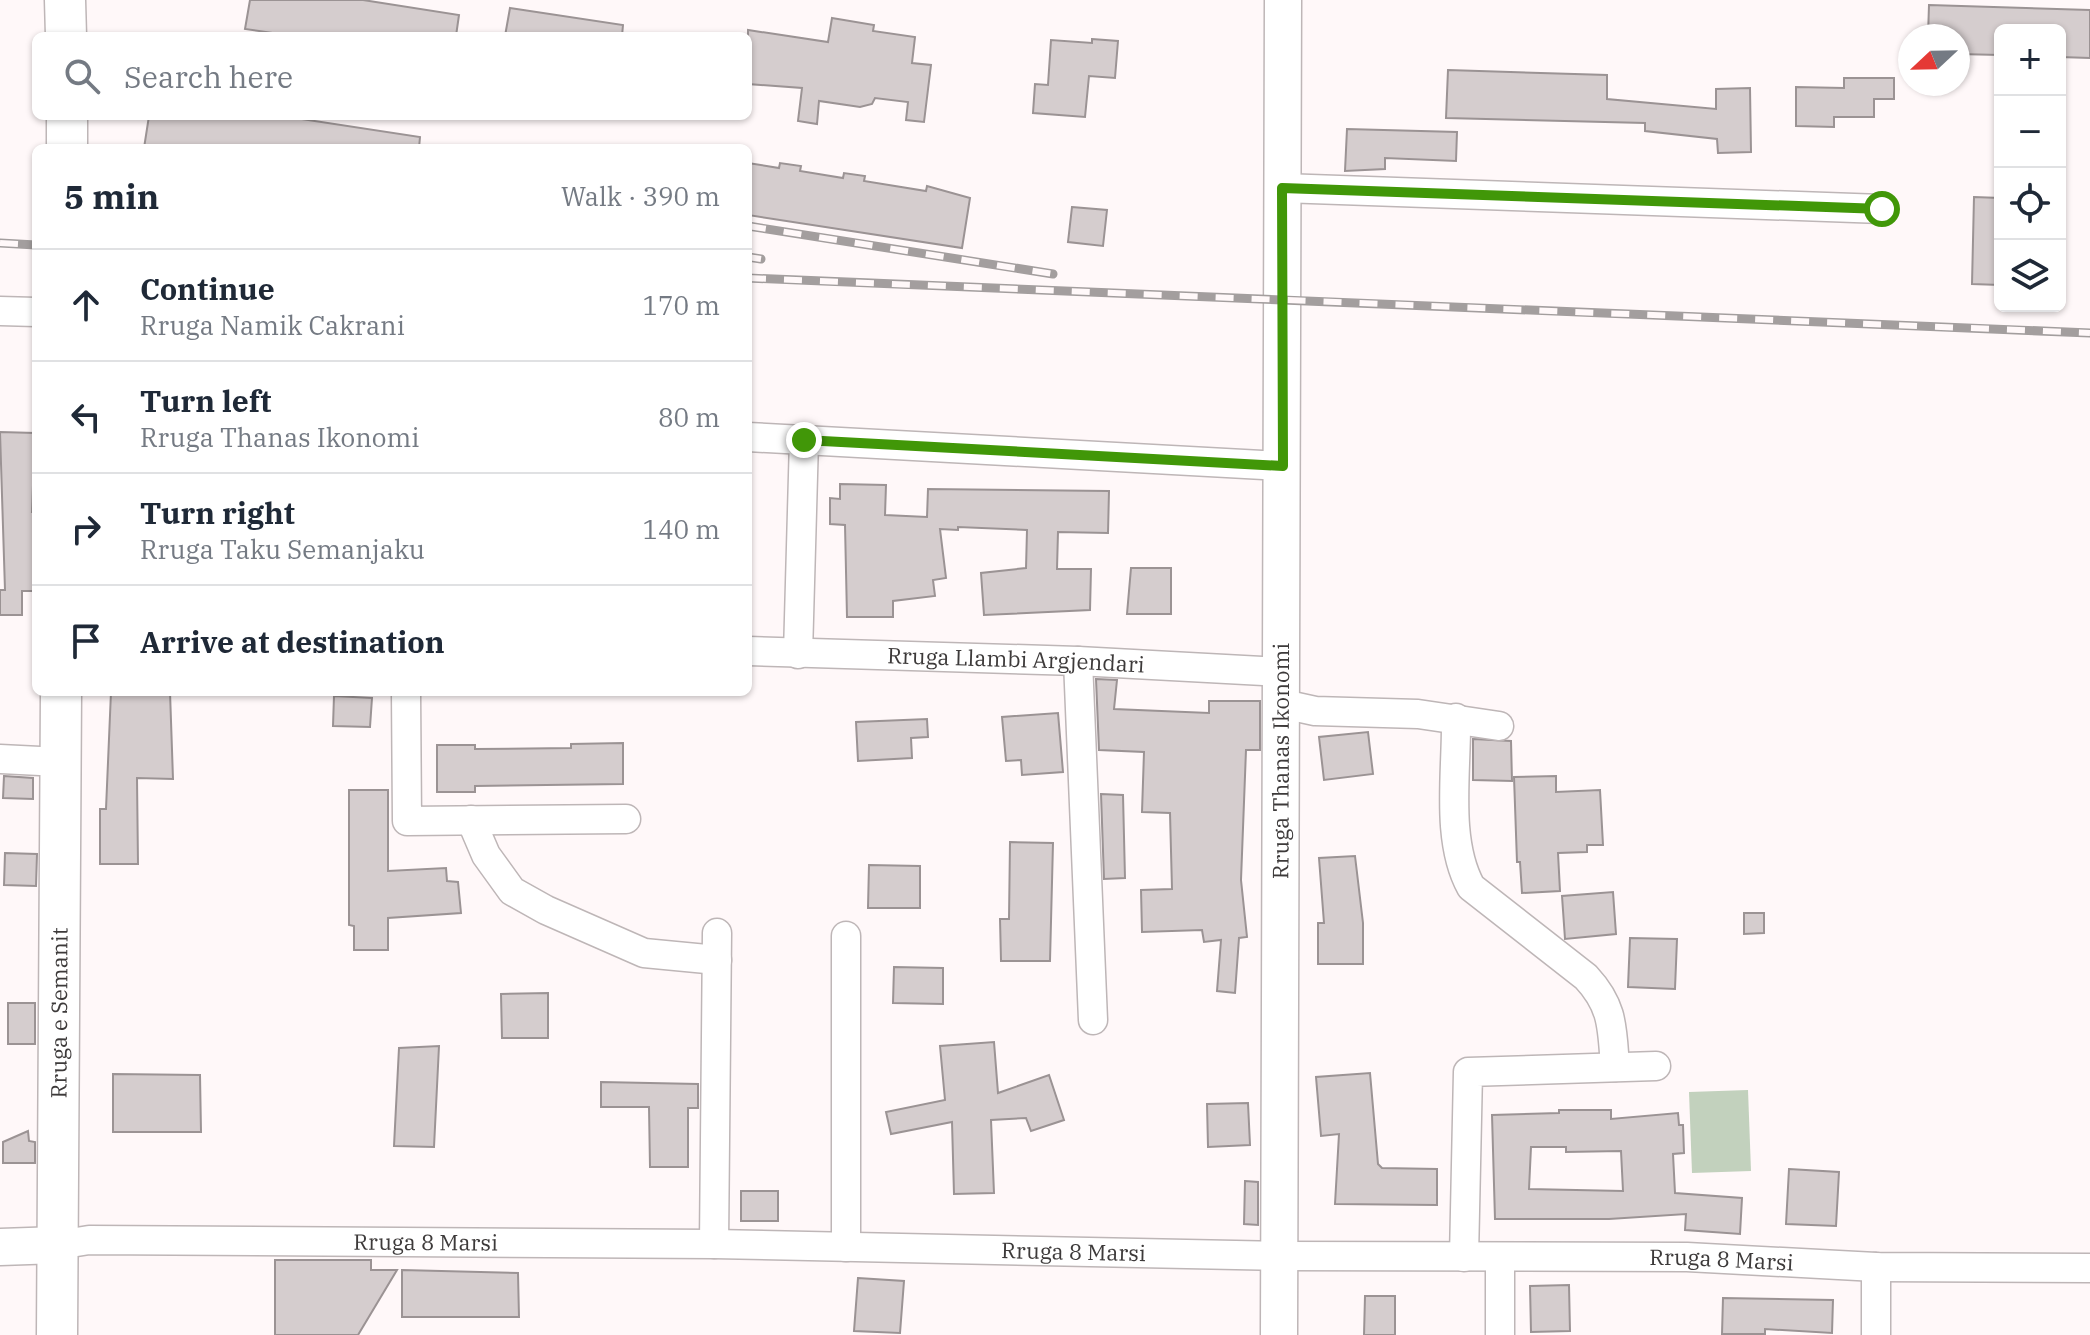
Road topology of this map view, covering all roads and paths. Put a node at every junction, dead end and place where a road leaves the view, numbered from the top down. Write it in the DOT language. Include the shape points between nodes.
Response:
graph roads {
  1 [pos="65,0"];
  2 [pos="1283,0"];
  3 [pos="66,32"];
  4 [pos="67,120"];
  5 [pos="67,144"];
  6 [pos="1282,188"];
  7 [pos="1882,209"];
  8 [pos="0,311"];
  9 [pos="32,312"];
  10 [pos="752,437"];
  11 [pos="804,440"];
  12 [pos="1283,466"];
  13 [pos="752,651"];
  14 [pos="798,654"];
  15 [pos="1078,661"];
  16 [pos="1282,688"];
  17 [pos="61,696"];
  18 [pos="406,696"];
  19 [pos="1456,718"];
  20 [pos="1499,726"];
  21 [pos="0,759"];
  22 [pos="60,762"];
  23 [pos="626,819"];
  24 [pos="471,820"];
  25 [pos="846,936"];
  26 [pos="1093,1020"];
  27 [pos="1656,1066"];
  28 [pos="1615,1067"];
  29 [pos="714,1244"];
  30 [pos="58,1245"];
  31 [pos="0,1247"];
  32 [pos="846,1247"];
  33 [pos="1279,1256"];
  34 [pos="1464,1257"];
  35 [pos="1500,1257"];
  36 [pos="1876,1267"];
  37 [pos="2090,1268"];
  38 [pos="57,1335"];
  39 [pos="1279,1335"];
  40 [pos="1500,1335"];
  41 [pos="1876,1335"];
  1 -- 3 [label="main road"];
  2 -- 6 [label="street, Rruga Thanas Ikonomi"];
  4 -- 5 [label="main road"];
  6 -- 7 [label="street"];
  6 -- 12 [label="street, Rruga Thanas Ikonomi"];
  8 -- 9 [label="street"];
  10 -- 11 [label="street"];
  11 -- 12 [label="street"];
  11 -- 14 [label="street"];
  12 -- 16 [label="street, Rruga Thanas Ikonomi"];
  13 -- 14 [label="street, Rruga Llambi Argjendari"];
  14 -- 15 [label="street, Rruga Llambi Argjendari"];
  15 -- 16 [label="street, Rruga Llambi Argjendari"];
  15 -- 26 [label="street"];
  16 -- 19 [label="street, Rruga Llambi Argjendari" via="1315,711"];
  16 -- 33 [label="street, Rruga Thanas Ikonomi"];
  17 -- 22 [label="main road, Rruga e Semanit"];
  18 -- 24 [label="street" via="407,821"];
  19 -- 20 [label="street, Rruga Llambi Argjendari"];
  19 -- 28 [label="street" via="1461,869 1471,887 1603,995 1611,1017"];
  21 -- 22 [label="street"];
  22 -- 30 [label="main road, Rruga e Semanit"];
  23 -- 24 [label="street"];
  24 -- 29 [label="street" via="486,855 512,891 546,910 644,953 717,947"];
  25 -- 32 [label="street"];
  27 -- 28 [label="street"];
  28 -- 34 [label="street" via="1468,1072"];
  29 -- 30 [label="street, Rruga 8 Marsi" via="89,1240"];
  29 -- 32 [label="street, Rruga 8 Marsi"];
  30 -- 31 [label="street"];
  30 -- 38 [label="main road, Rruga e Semanit"];
  32 -- 33 [label="street, Rruga 8 Marsi"];
  33 -- 34 [label="street, Rruga 8 Marsi"];
  33 -- 39 [label="street, Rruga Thanas Ikonomi"];
  34 -- 35 [label="street, Rruga 8 Marsi"];
  35 -- 36 [label="street, Rruga 8 Marsi" via="1687,1257"];
  35 -- 40 [label="street"];
  36 -- 37 [label="street, Rruga 8 Marsi"];
  36 -- 41 [label="street"];
}
